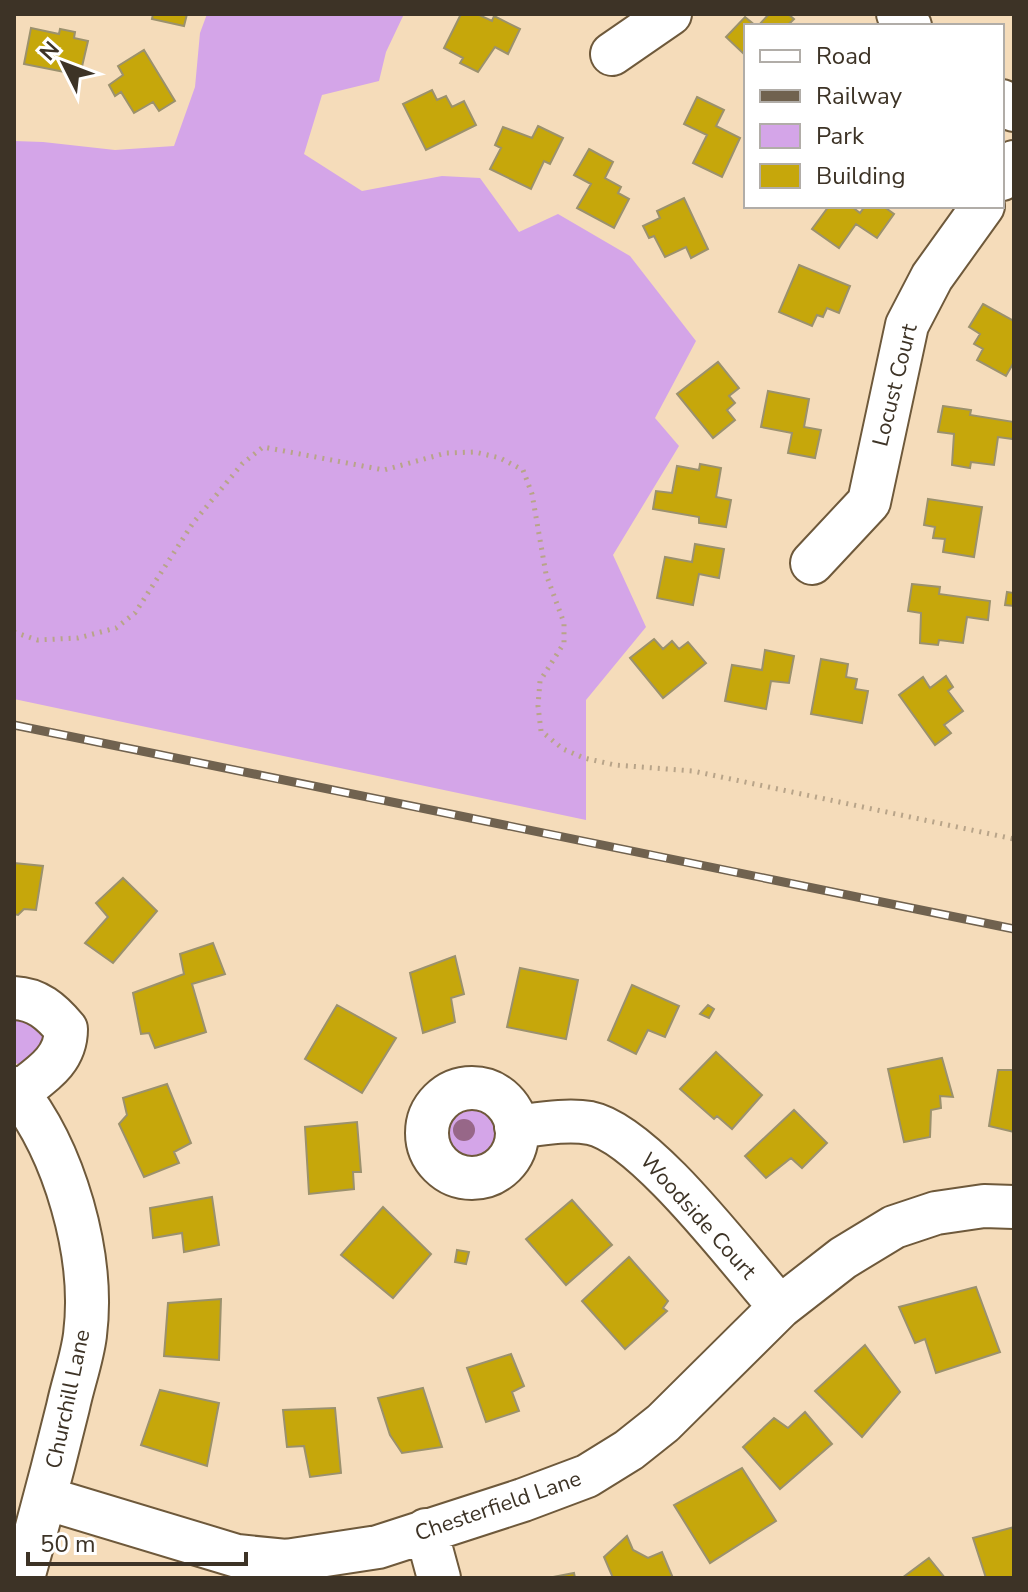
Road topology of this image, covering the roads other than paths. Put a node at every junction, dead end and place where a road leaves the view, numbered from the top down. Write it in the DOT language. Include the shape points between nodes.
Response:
graph roads {
  1 [pos="670,14"];
  2 [pos="612,54"];
  3 [pos="982,208"];
  4 [pos="812,563"];
  5 [pos="14,998"];
  6 [pos="16,1091"];
  7 [pos="516,1127"];
  8 [pos="1014,1207"];
  9 [pos="780,1307"];
  10 [pos="45,1498"];
  11 [pos="426,1530"];
  12 [pos="23,1578"];
  13 [pos="439,1578"];
  1 -- 2 [label="street"];
  3 -- 4 [label="street, Locust Court" via="932,277 907,325 869,502"];
  5 -- 6 [label="street" via="37,1003 66,1029 66,1043 54,1065"];
  6 -- 10 [label="street, Churchill Lane" via="33,1112 68,1191 86,1285 85,1336"];
  7 -- 9 [label="street, Woodside Court" via="593,1123 629,1141"];
  8 -- 9 [label="street, Chesterfield Lane" via="936,1213 894,1227"];
  9 -- 11 [label="street, Chesterfield Lane" via="629,1450 587,1476"];
  10 -- 11 [label="street, Chesterfield Lane" via="237,1556 286,1561 378,1547"];
  10 -- 12 [label="street, Churchill Lane"];
  11 -- 13 [label="street"];
}
